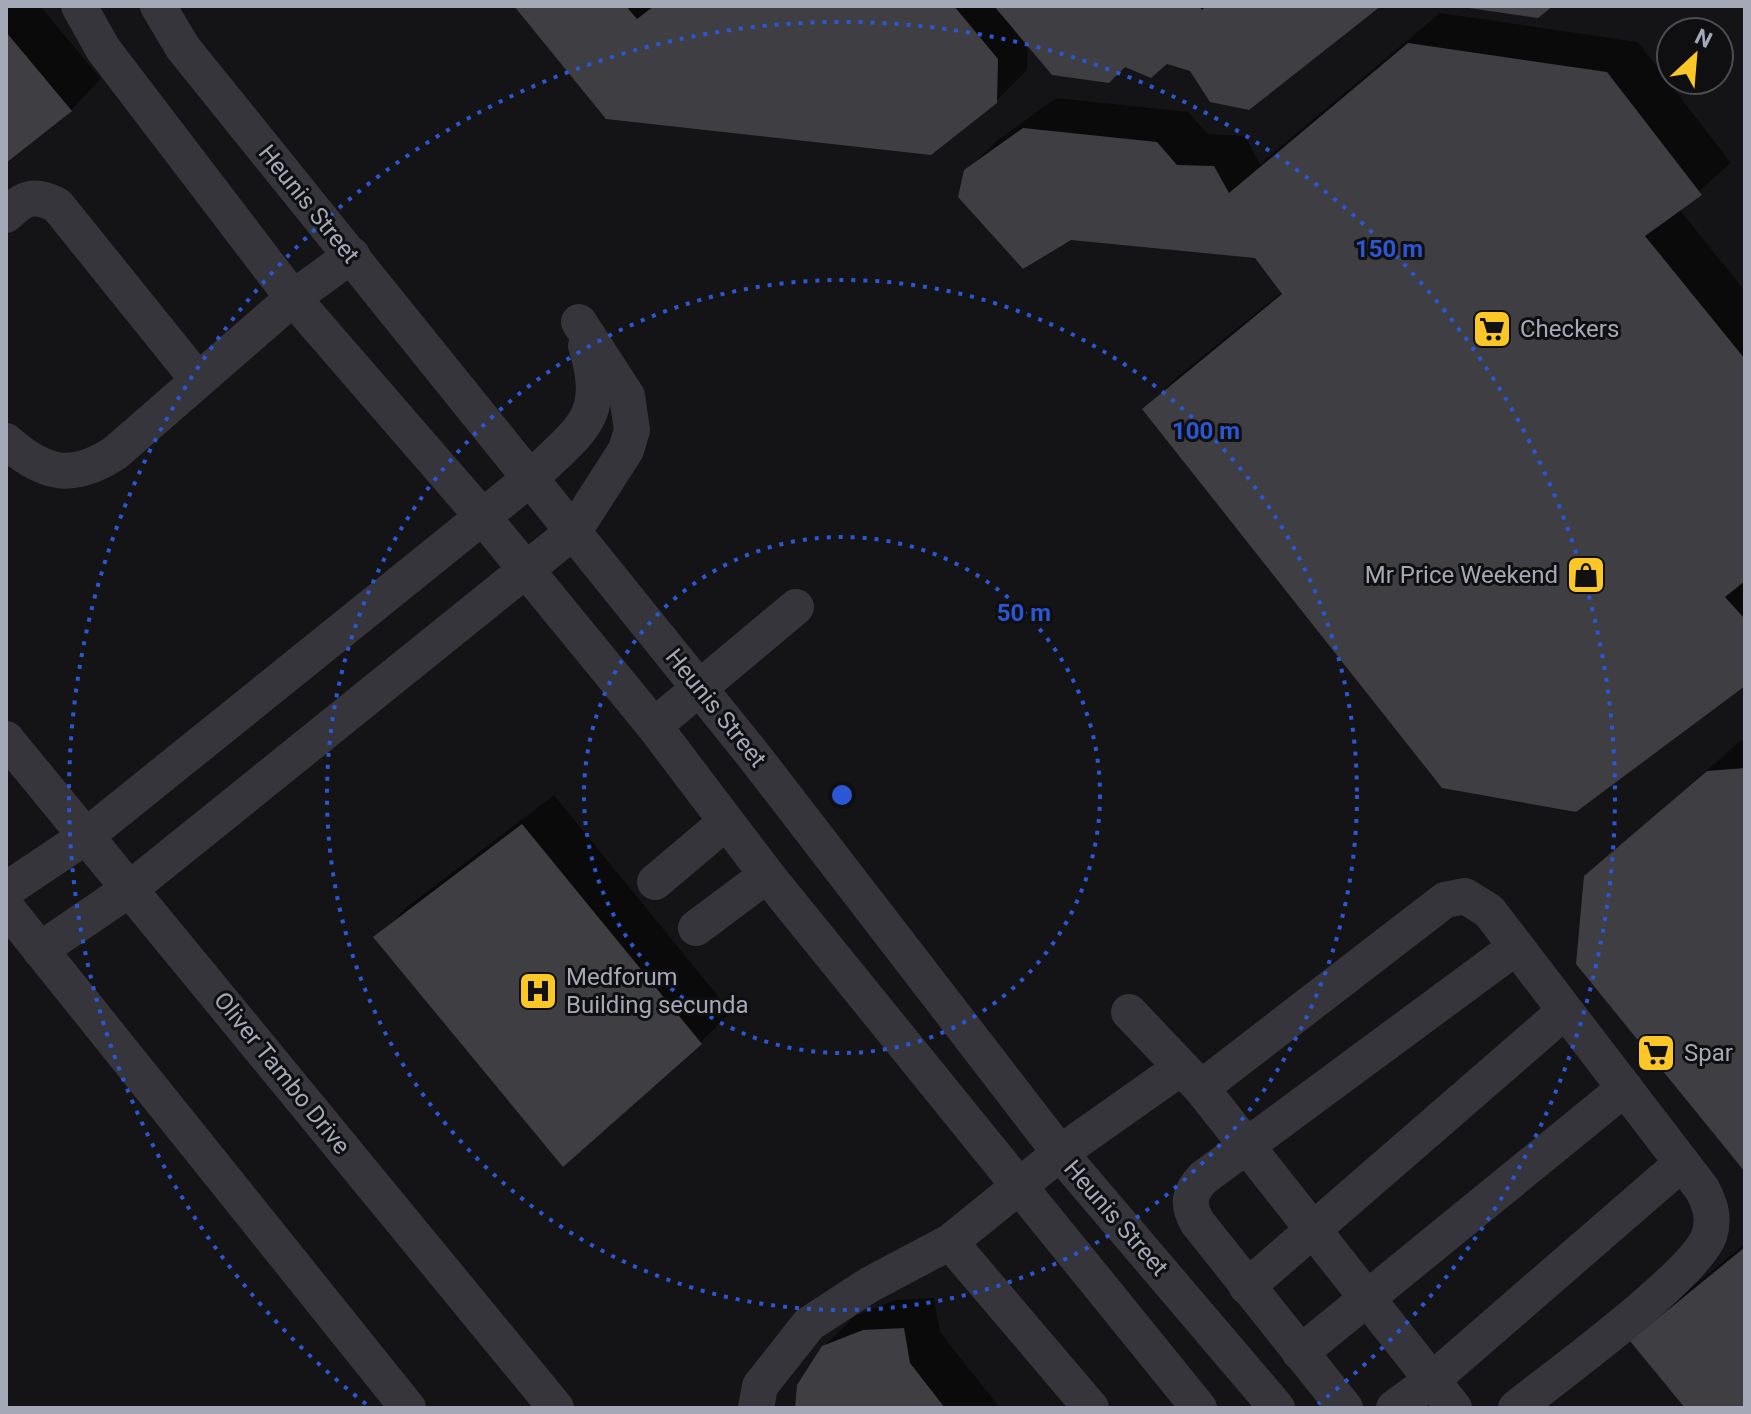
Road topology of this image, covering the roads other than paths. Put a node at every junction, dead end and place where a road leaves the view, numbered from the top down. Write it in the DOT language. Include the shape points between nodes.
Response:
graph roads {
  1 [pos="79,6"];
  2 [pos="158,6"];
  3 [pos="6,215"];
  4 [pos="352,255"];
  5 [pos="293,298"];
  6 [pos="198,380"];
  7 [pos="6,441"];
  8 [pos="532,477"];
  9 [pos="482,516"];
  10 [pos="574,531"];
  11 [pos="527,571"];
  12 [pos="796,607"];
  13 [pos="699,689"];
  14 [pos="654,726"];
  15 [pos="6,739"];
  16 [pos="726,822"];
  17 [pos="85,837"];
  18 [pos="767,875"];
  19 [pos="655,882"];
  20 [pos="131,888"];
  21 [pos="6,890"];
  22 [pos="6,907"];
  23 [pos="696,928"];
  24 [pos="1516,947"];
  25 [pos="40,950"];
  26 [pos="1565,1011"];
  27 [pos="1129,1012"];
  28 [pos="1190,1078"];
  29 [pos="1625,1088"];
  30 [pos="1246,1145"];
  31 [pos="1060,1153"];
  32 [pos="1682,1163"];
  33 [pos="1021,1188"];
  34 [pos="1313,1229"];
  35 [pos="950,1242"];
  36 [pos="1247,1287"];
  37 [pos="1368,1299"];
  38 [pos="1300,1353"];
  39 [pos="1432,1380"];
  40 [pos="408,1408"];
  41 [pos="556,1408"];
  42 [pos="756,1408"];
  43 [pos="1091,1408"];
  44 [pos="1199,1408"];
  45 [pos="1277,1408"];
  46 [pos="1345,1408"];
  47 [pos="1394,1408"];
  48 [pos="1454,1408"];
  49 [pos="1516,1408"];
  1 -- 5 [label="street" via="103,49"];
  2 -- 4 [label="street, Heunis Street" via="183,48"];
  3 -- 6 [label="street" via="23,199 36,196 57,205"];
  4 -- 5 [label="street"];
  4 -- 8 [label="street, Heunis Street"];
  5 -- 6 [label="street"];
  5 -- 9 [label="street"];
  6 -- 7 [label="street" via="90,469 57,471 32,461"];
  8 -- 9 [label="street"];
  8 -- 10 [label="street, Heunis Street"];
  8 -- 10 [label="street" via="580,430 597,397 579,322 627,396 632,430 626,450"];
  9 -- 11 [label="street"];
  9 -- 17 [label="street"];
  10 -- 11 [label="street"];
  10 -- 13 [label="street, Heunis Street"];
  11 -- 14 [label="street"];
  11 -- 20 [label="street"];
  12 -- 13 [label="street"];
  13 -- 14 [label="street"];
  13 -- 31 [label="street, Heunis Street"];
  14 -- 16 [label="street"];
  15 -- 17 [label="street, Oliver Tambo Drive"];
  16 -- 18 [label="street"];
  16 -- 19 [label="street"];
  17 -- 20 [label="street, Oliver Tambo Drive"];
  17 -- 21 [label="street"];
  18 -- 23 [label="street"];
  18 -- 33 [label="street"];
  20 -- 25 [label="street"];
  20 -- 41 [label="street, Oliver Tambo Drive"];
  22 -- 25 [label="street"];
  24 -- 26 [label="street"];
  24 -- 28 [label="street" via="1476,900 1458,895 1445,900"];
  24 -- 30 [label="street"];
  25 -- 40 [label="street"];
  26 -- 29 [label="street"];
  26 -- 34 [label="street"];
  27 -- 28 [label="street"];
  28 -- 30 [label="street"];
  28 -- 31 [label="street"];
  29 -- 32 [label="street"];
  29 -- 37 [label="street"];
  30 -- 34 [label="street"];
  30 -- 36 [label="street" via="1203,1178 1190,1202 1197,1222"];
  31 -- 33 [label="street"];
  31 -- 45 [label="street, Heunis Street"];
  32 -- 39 [label="street"];
  32 -- 49 [label="street" via="1711,1206 1712,1225 1698,1254"];
  33 -- 35 [label="street"];
  33 -- 44 [label="street"];
  34 -- 36 [label="street"];
  34 -- 37 [label="street"];
  35 -- 42 [label="street" via="809,1324 760,1386"];
  35 -- 43 [label="street"];
  36 -- 38 [label="street"];
  37 -- 38 [label="street"];
  37 -- 39 [label="street"];
  38 -- 46 [label="street"];
  39 -- 47 [label="street"];
  39 -- 48 [label="street"];
}
